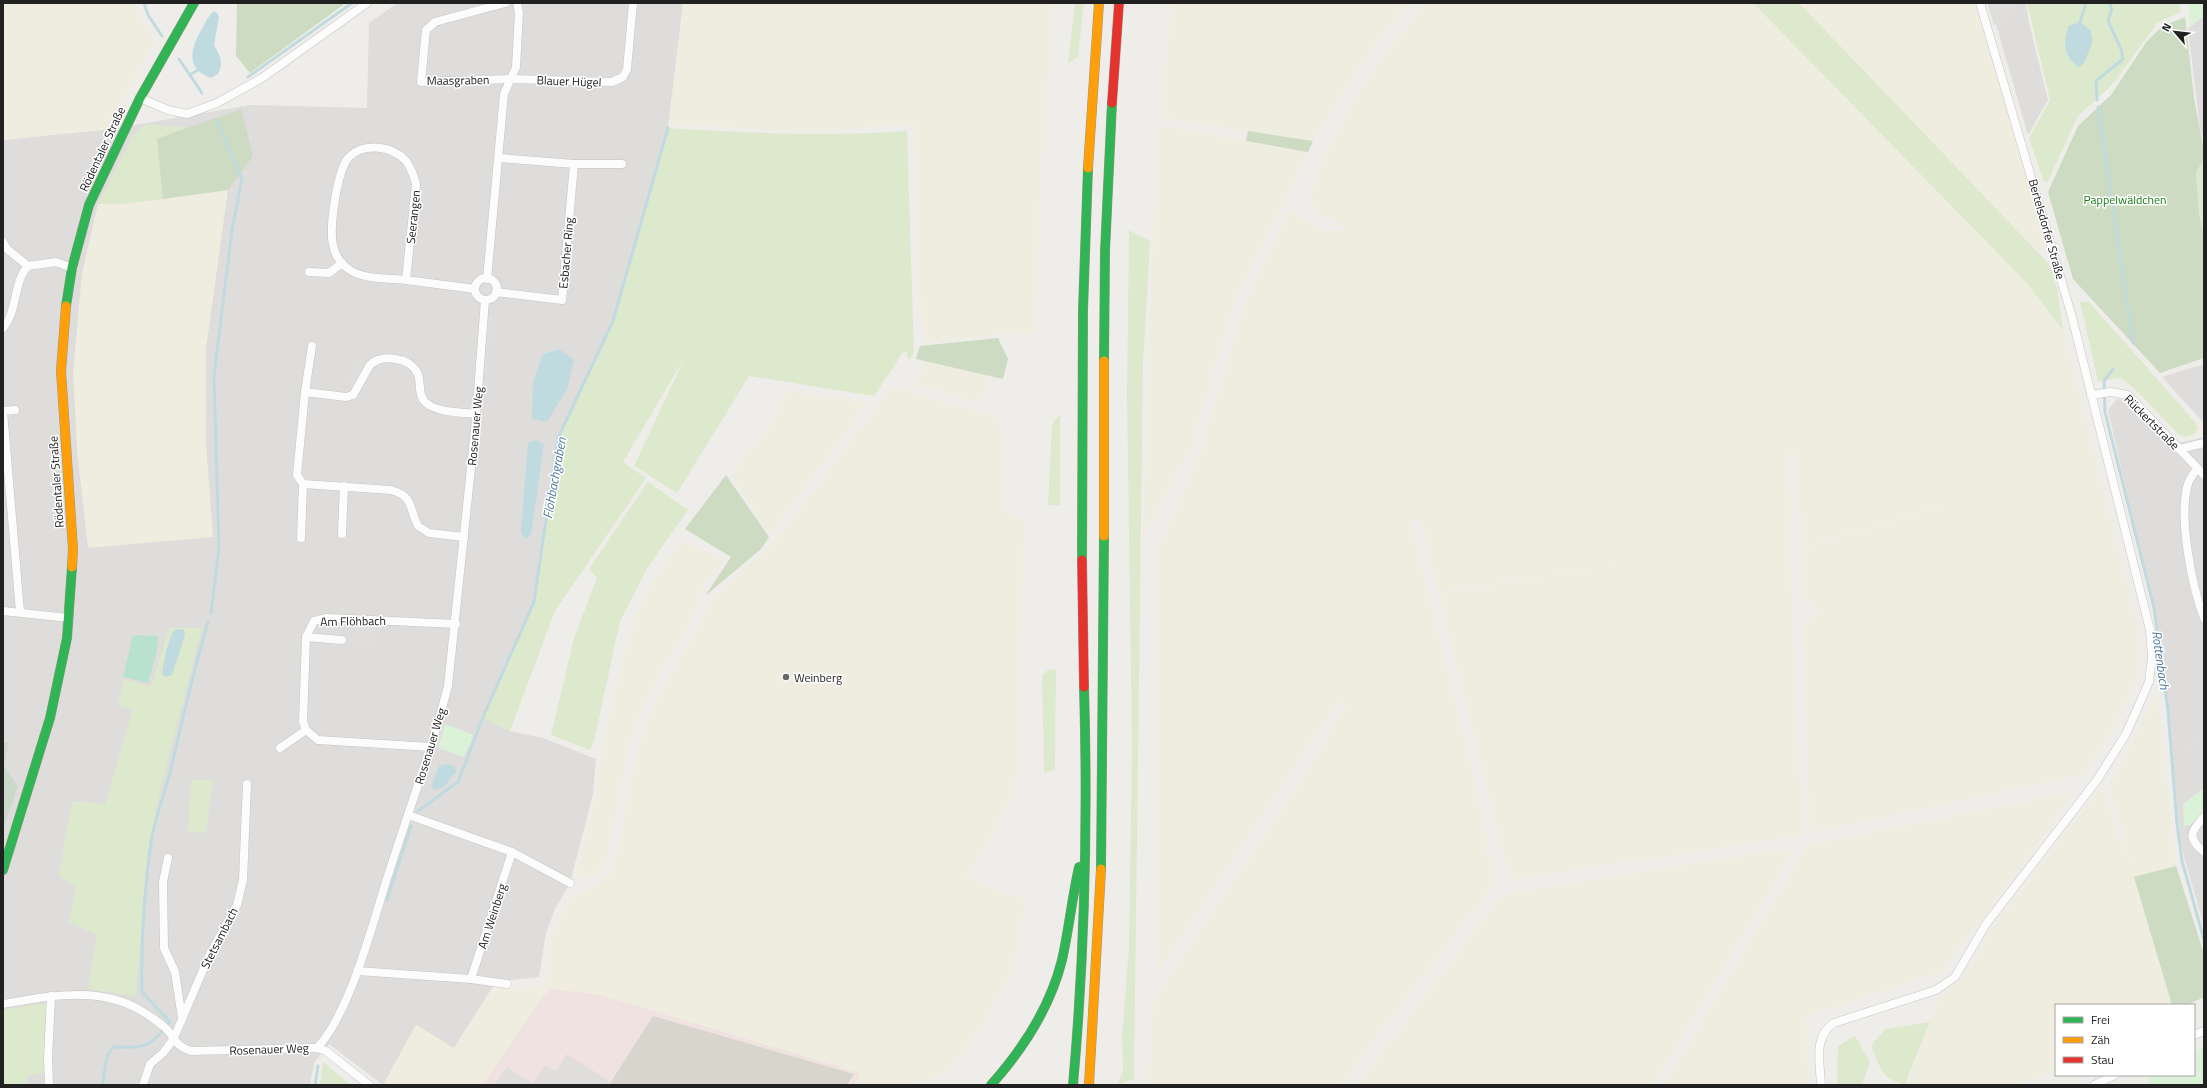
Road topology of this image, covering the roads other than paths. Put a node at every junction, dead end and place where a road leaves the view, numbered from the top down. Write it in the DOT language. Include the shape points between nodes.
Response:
graph roads {
  1 [pos="194,3"];
  2 [pos="367,3"];
  3 [pos="505,3"];
  4 [pos="517,3"];
  5 [pos="633,3"];
  6 [pos="1099,3"];
  7 [pos="1119,3"];
  8 [pos="1980,3"];
  9 [pos="510,80"];
  10 [pos="140,98"];
  11 [pos="499,158"];
  12 [pos="574,164"];
  13 [pos="622,164"];
  14 [pos="3,242"];
  15 [pos="342,263"];
  16 [pos="28,266"];
  17 [pos="72,268"];
  18 [pos="309,272"];
  19 [pos="487,279"];
  20 [pos="406,280"];
  21 [pos="475,289"];
  22 [pos="496,292"];
  23 [pos="485,300"];
  24 [pos="3,328"];
  25 [pos="312,346"];
  26 [pos="305,392"];
  27 [pos="2094,394"];
  28 [pos="15,410"];
  29 [pos="3,411"];
  30 [pos="476,414"];
  31 [pos="2204,443"];
  32 [pos="2179,449"];
  33 [pos="2197,468"];
  34 [pos="2204,475"];
  35 [pos="304,484"];
  36 [pos="344,486"];
  37 [pos="7,509"];
  38 [pos="342,534"];
  39 [pos="464,537"];
  40 [pos="301,538"];
  41 [pos="3,611"];
  42 [pos="20,612"];
  43 [pos="69,618"];
  44 [pos="2204,618"];
  45 [pos="456,624"];
  46 [pos="306,637"];
  47 [pos="342,640"];
  48 [pos="306,730"];
  49 [pos="431,747"];
  50 [pos="280,748"];
  51 [pos="247,784"];
  52 [pos="408,816"];
  53 [pos="2204,817"];
  54 [pos="1086,841"];
  55 [pos="512,852"];
  56 [pos="2204,852"];
  57 [pos="168,858"];
  58 [pos="3,870"];
  59 [pos="570,883"];
  60 [pos="357,971"];
  61 [pos="471,979"];
  62 [pos="507,984"];
  63 [pos="51,996"];
  64 [pos="3,1004"];
  65 [pos="182,1018"];
  66 [pos="173,1040"];
  67 [pos="317,1048"];
  68 [pos="191,1051"];
  69 [pos="163,1053"];
  70 [pos="1092,1054"];
  71 [pos="2113,1076"];
  72 [pos="49,1085"];
  73 [pos="142,1085"];
  74 [pos="369,1085"];
  75 [pos="991,1085"];
  76 [pos="1073,1085"];
  77 [pos="1089,1085"];
  78 [pos="1094,1085"];
  79 [pos="1821,1085"];
  80 [pos="2094,1085"];
  1 -- 10 [label="main road, Rödentaler Straße"];
  2 -- 10 [label="street" via="262,78 217,103 188,114 168,110"];
  3 -- 9 [label="street, Maasgraben" via="435,22 426,30 421,82"];
  4 -- 9 [label="street" via="519,12 516,67"];
  5 -- 9 [label="street, Blauer Hügel" via="627,69 623,77 612,82"];
  6 -- 54 [label="main road" via="1084,248 1082,372 1082,617"];
  7 -- 70 [label="main road" via="1104,251 1102,825"];
  8 -- 27 [label="street, Bertelsdorfer Straße"];
  9 -- 11 [label="street" via="504,94"];
  10 -- 17 [label="main road, Rödentaler Straße" via="89,205"];
  11 -- 12 [label="street"];
  11 -- 19 [label="street"];
  12 -- 13 [label="street"];
  12 -- 22 [label="street, Esbacher Ring" via="562,300"];
  14 -- 16 [label="street" via="7,249"];
  15 -- 18 [label="street" via="329,273"];
  15 -- 20 [label="street" via="359,275"];
  15 -- 20 [label="street, Seerangen" via="335,251 332,236 338,179 342,167 349,157 361,150 382,148 407,162 416,184"];
  16 -- 17 [label="street" via="56,262"];
  16 -- 24 [label="street" via="22,275 9,318"];
  17 -- 43 [label="main road, Rödentaler Straße" via="61,371 73,549"];
  19 -- 21 [label="street" via="480,280"];
  19 -- 22 [label="street" via="495,285"];
  20 -- 21 [label="street"];
  21 -- 23 [label="street" via="477,296"];
  22 -- 23 [label="street" via="490,299"];
  23 -- 30 [label="street, Rosenauer Weg"];
  25 -- 26 [label="street"];
  26 -- 30 [label="street" via="346,397 353,395 370,364 391,358 407,362 418,373 420,392 424,401 433,408"];
  26 -- 35 [label="street" via="297,475"];
  27 -- 32 [label="street, Rückertstraße" via="2123,392 2128,395"];
  27 -- 79 [label="street, Bertelsdorfer Straße" via="2106,456 2152,645 2149,682 2126,734 2097,780 1998,908 1955,977 1936,990 1827,1027 1820,1042"];
  28 -- 29 [label="street"];
  29 -- 37 [label="street"];
  30 -- 39 [label="street, Rosenauer Weg"];
  31 -- 32 [label="street"];
  32 -- 33 [label="street, Rückertstraße"];
  33 -- 34 [label="street, Rückertstraße"];
  33 -- 44 [label="street" via="2189,480 2186,493 2186,531 2193,581"];
  35 -- 36 [label="street"];
  35 -- 40 [label="street"];
  36 -- 38 [label="street"];
  36 -- 39 [label="street" via="391,490 403,494 410,502 418,526 429,533"];
  37 -- 42 [label="street"];
  39 -- 45 [label="street, Rosenauer Weg"];
  41 -- 42 [label="street"];
  42 -- 43 [label="street"];
  43 -- 58 [label="main road, Rödentaler Straße" via="61,671 50,718"];
  45 -- 46 [label="street, Am Flöhbach" via="327,618 314,621"];
  45 -- 49 [label="street, Rosenauer Weg" via="448,686"];
  46 -- 47 [label="street"];
  46 -- 48 [label="street, Am Flöhbach" via="303,722"];
  48 -- 49 [label="street" via="318,740"];
  48 -- 50 [label="street"];
  49 -- 52 [label="street, Rosenauer Weg"];
  51 -- 65 [label="street, Stetsambach" via="243,880 237,905 209,956"];
  52 -- 55 [label="street"];
  52 -- 60 [label="street, Rosenauer Weg"];
  53 -- 56 [label="street" via="2195,826 2192,838"];
  54 -- 75 [label="main road" via="1073,892 1058,974 1028,1042"];
  54 -- 76 [label="main road" via="1084,921"];
  55 -- 59 [label="street"];
  55 -- 61 [label="street, Am Weinberg"];
  57 -- 65 [label="street" via="163,882 164,948 175,972"];
  60 -- 61 [label="street"];
  60 -- 67 [label="street, Rosenauer Weg" via="333,1024"];
  61 -- 62 [label="street"];
  63 -- 64 [label="street"];
  63 -- 66 [label="street" via="66,993 106,997 130,1004 169,1032"];
  63 -- 72 [label="street"];
  65 -- 66 [label="street, Stetsambach"];
  66 -- 68 [label="street"];
  66 -- 69 [label="street, Stetsambach"];
  67 -- 68 [label="street, Rosenauer Weg"];
  67 -- 74 [label="street" via="326,1051"];
  68 -- 69 [label="street, Rosenauer Weg" via="175,1050"];
  69 -- 73 [label="street, Stetsambach" via="150,1064"];
  70 -- 77 [label="main road"];
  70 -- 78 [label="main road"];
  71 -- 80 [label="street"];
}
